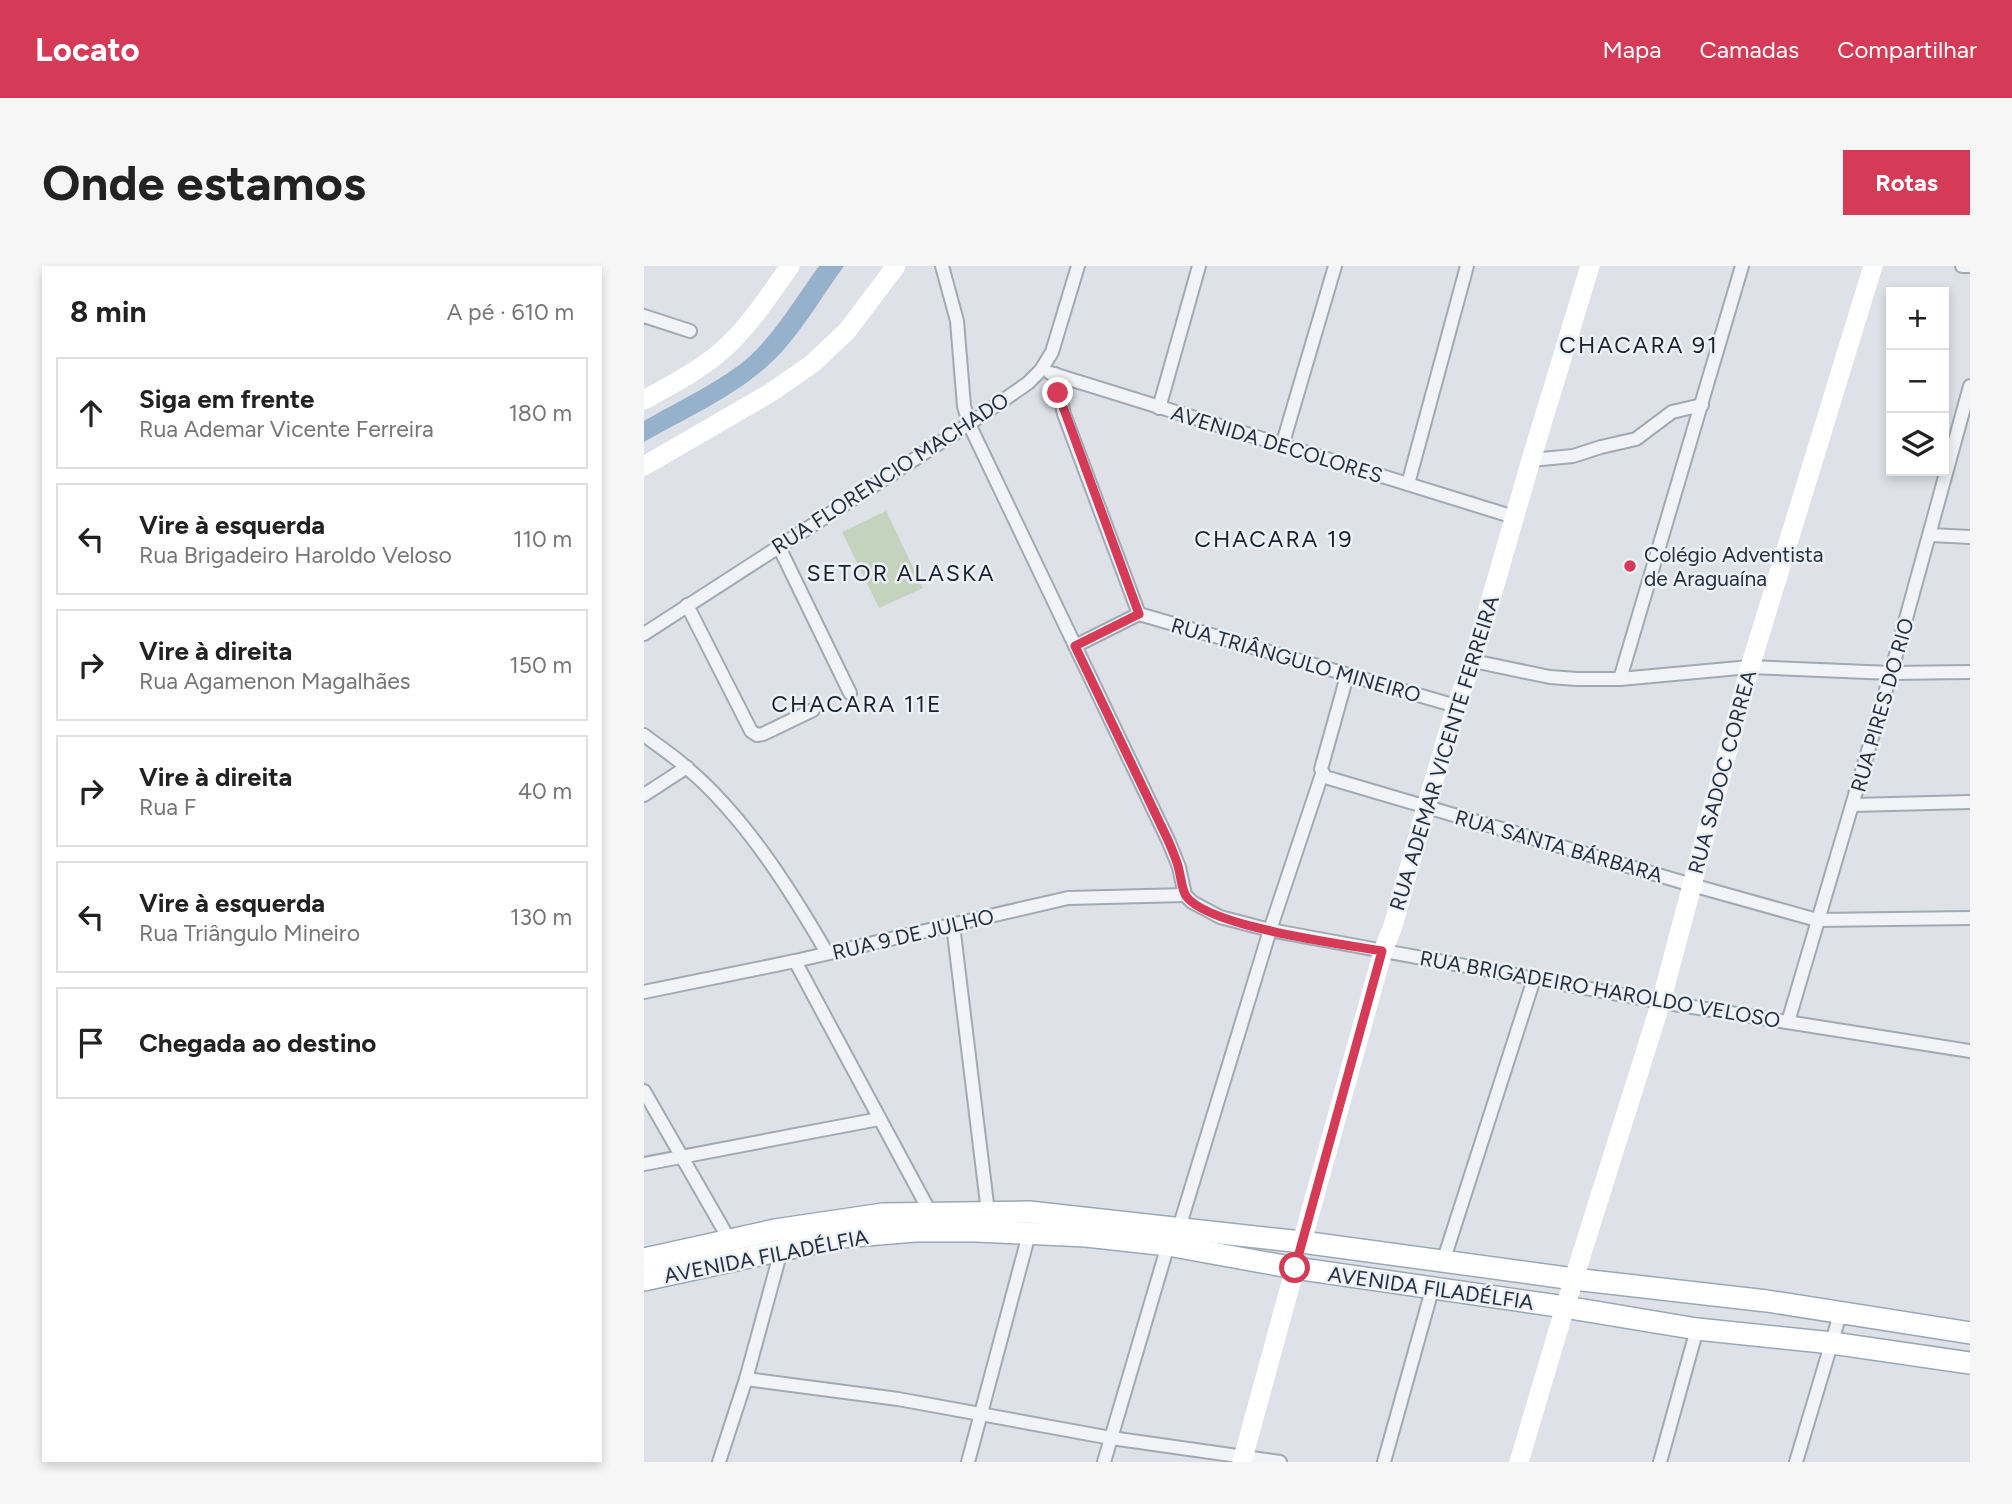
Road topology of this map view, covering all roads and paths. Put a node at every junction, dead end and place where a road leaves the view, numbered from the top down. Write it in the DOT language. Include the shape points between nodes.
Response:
graph roads {
  1 [pos="790,266"];
  2 [pos="896,266"];
  3 [pos="942,266"];
  4 [pos="1078,266"];
  5 [pos="1199,266"];
  6 [pos="1335,266"];
  7 [pos="1467,266"];
  8 [pos="1590,266"];
  9 [pos="1742,266"];
  10 [pos="1873,266"];
  11 [pos="1962,266"];
  12 [pos="1970,266"];
  13 [pos="644,316"];
  14 [pos="690,331"];
  15 [pos="1041,370"];
  16 [pos="1055,374"];
  17 [pos="1970,386"];
  18 [pos="644,400"];
  19 [pos="1702,405"];
  20 [pos="1158,408"];
  21 [pos="969,424"];
  22 [pos="1282,446"];
  23 [pos="1531,460"];
  24 [pos="644,466"];
  25 [pos="1408,484"];
  26 [pos="1514,517"];
  27 [pos="1930,535"];
  28 [pos="1970,537"];
  29 [pos="778,545"];
  30 [pos="687,605"];
  31 [pos="1139,614"];
  32 [pos="644,634"];
  33 [pos="1075,646"];
  34 [pos="1473,662"];
  35 [pos="1750,667"];
  36 [pos="1970,672"];
  37 [pos="1891,673"];
  38 [pos="1347,676"];
  39 [pos="1620,679"];
  40 [pos="850,693"];
  41 [pos="1456,706"];
  42 [pos="813,710"];
  43 [pos="644,735"];
  44 [pos="687,767"];
  45 [pos="1322,772"];
  46 [pos="644,795"];
  47 [pos="1970,802"];
  48 [pos="1853,806"];
  49 [pos="1426,807"];
  50 [pos="1692,885"];
  51 [pos="1189,899"];
  52 [pos="1970,918"];
  53 [pos="1817,920"];
  54 [pos="953,925"];
  55 [pos="1270,930"];
  56 [pos="1382,951"];
  57 [pos="827,953"];
  58 [pos="795,961"];
  59 [pos="1534,979"];
  60 [pos="644,992"];
  61 [pos="1661,1002"];
  62 [pos="1788,1023"];
  63 [pos="1970,1051"];
  64 [pos="644,1091"];
  65 [pos="879,1119"];
  66 [pos="682,1157"];
  67 [pos="644,1164"];
  68 [pos="930,1212"];
  69 [pos="988,1212"];
  70 [pos="1029,1234"];
  71 [pos="1174,1236"];
  72 [pos="729,1239"];
  73 [pos="1302,1242"];
  74 [pos="781,1251"];
  75 [pos="644,1259"];
  76 [pos="1443,1262"];
  77 [pos="1295,1268"];
  78 [pos="1574,1279"];
  79 [pos="644,1280"];
  80 [pos="1432,1290"];
  81 [pos="1565,1307"];
  82 [pos="1841,1311"];
  83 [pos="1697,1329"];
  84 [pos="1970,1332"];
  85 [pos="1832,1343"];
  86 [pos="1970,1363"];
  87 [pos="746,1379"];
  88 [pos="981,1415"];
  89 [pos="1111,1438"];
  90 [pos="1243,1459"];
  91 [pos="719,1462"];
  92 [pos="968,1462"];
  93 [pos="1104,1462"];
  94 [pos="1280,1462"];
  95 [pos="1384,1462"];
  96 [pos="1520,1462"];
  97 [pos="1660,1462"];
  98 [pos="1797,1462"];
  1 -- 18 [label="street" via="718,354"];
  2 -- 24 [label="street" via="847,331 812,364"];
  3 -- 21 [label="street" via="957,321"];
  4 -- 15 [label="street, RUA FLORENCIO MACHADO" via="1052,352"];
  5 -- 20 [label="street"];
  6 -- 22 [label="street"];
  7 -- 25 [label="street"];
  8 -- 23 [label="street, RUA ADEMAR VICENTE FERREIRA"];
  9 -- 19 [label="street"];
  10 -- 35 [label="street, RUA SADOC CORREA"];
  11 -- 12 [label="street"];
  13 -- 14 [label="street"];
  15 -- 16 [label="street, AVENIDA DECOLORES"];
  15 -- 21 [label="street, RUA FLORENCIO MACHADO"];
  16 -- 20 [label="street, AVENIDA DECOLORES"];
  16 -- 31 [label="street" via="1064,414"];
  17 -- 27 [label="street, RUA PIRES DO RIO"];
  19 -- 23 [label="street" via="1672,412 1636,439 1573,456"];
  19 -- 39 [label="street"];
  20 -- 22 [label="street, AVENIDA DECOLORES"];
  21 -- 29 [label="street, RUA FLORENCIO MACHADO"];
  21 -- 33 [label="street"];
  22 -- 25 [label="street, AVENIDA DECOLORES"];
  23 -- 26 [label="street, RUA ADEMAR VICENTE FERREIRA"];
  25 -- 26 [label="street, AVENIDA DECOLORES"];
  26 -- 34 [label="street, RUA ADEMAR VICENTE FERREIRA"];
  27 -- 28 [label="street"];
  27 -- 37 [label="street, RUA PIRES DO RIO"];
  29 -- 30 [label="street, RUA FLORENCIO MACHADO"];
  29 -- 40 [label="street"];
  30 -- 32 [label="street, RUA FLORENCIO MACHADO"];
  30 -- 42 [label="street" via="751,732 763,734"];
  31 -- 33 [label="street"];
  31 -- 38 [label="street, RUA TRIÂNGULO MINEIRO"];
  33 -- 51 [label="street" via="1168,840"];
  34 -- 39 [label="street" via="1550,677"];
  34 -- 41 [label="street, RUA ADEMAR VICENTE FERREIRA"];
  35 -- 37 [label="street"];
  35 -- 39 [label="street"];
  35 -- 50 [label="street, RUA SADOC CORREA"];
  36 -- 37 [label="street"];
  37 -- 48 [label="street, RUA PIRES DO RIO"];
  38 -- 41 [label="street, RUA TRIÂNGULO MINEIRO"];
  38 -- 45 [label="street"];
  41 -- 49 [label="street, RUA ADEMAR VICENTE FERREIRA"];
  43 -- 44 [label="street"];
  44 -- 46 [label="street"];
  44 -- 57 [label="street" via="744,829"];
  45 -- 49 [label="street, RUA SANTA BÁRBARA"];
  45 -- 55 [label="street"];
  47 -- 48 [label="street"];
  48 -- 53 [label="street, RUA PIRES DO RIO"];
  49 -- 50 [label="street, RUA SANTA BÁRBARA"];
  49 -- 56 [label="street, RUA ADEMAR VICENTE FERREIRA"];
  50 -- 53 [label="street, RUA SANTA BÁRBARA"];
  50 -- 61 [label="street, RUA SADOC CORREA"];
  51 -- 54 [label="street, RUA 9 DE JULHO" via="1068,898"];
  51 -- 55 [label="street, RUA BRIGADEIRO HAROLDO VELOSO" via="1220,917"];
  52 -- 53 [label="street, RUA SANTA BÁRBARA"];
  53 -- 62 [label="street, RUA PIRES DO RIO"];
  54 -- 57 [label="street, RUA 9 DE JULHO"];
  54 -- 69 [label="street"];
  55 -- 56 [label="street, RUA BRIGADEIRO HAROLDO VELOSO"];
  55 -- 71 [label="street"];
  56 -- 59 [label="street, RUA BRIGADEIRO HAROLDO VELOSO"];
  56 -- 73 [label="street, RUA ADEMAR VICENTE FERREIRA"];
  57 -- 58 [label="street, RUA 9 DE JULHO"];
  58 -- 60 [label="street, RUA 9 DE JULHO"];
  58 -- 65 [label="street"];
  59 -- 61 [label="street, RUA BRIGADEIRO HAROLDO VELOSO"];
  59 -- 76 [label="street"];
  61 -- 62 [label="street, RUA BRIGADEIRO HAROLDO VELOSO"];
  61 -- 78 [label="street, RUA SADOC CORREA"];
  62 -- 63 [label="street, RUA BRIGADEIRO HAROLDO VELOSO"];
  64 -- 66 [label="street"];
  65 -- 66 [label="street"];
  65 -- 68 [label="street"];
  66 -- 67 [label="street"];
  66 -- 72 [label="street"];
  68 -- 69 [label="main road, AVENIDA FILADÉLFIA"];
  68 -- 72 [label="main road, AVENIDA FILADÉLFIA" via="802,1225"];
  69 -- 71 [label="main road, AVENIDA FILADÉLFIA" via="1029,1212"];
  70 -- 71 [label="main road, AVENIDA FILADÉLFIA"];
  70 -- 74 [label="main road, AVENIDA FILADÉLFIA" via="867,1234"];
  70 -- 88 [label="street"];
  71 -- 73 [label="main road, AVENIDA FILADÉLFIA"];
  71 -- 77 [label="main road, AVENIDA FILADÉLFIA"];
  71 -- 89 [label="street"];
  72 -- 75 [label="main road, AVENIDA FILADÉLFIA"];
  73 -- 76 [label="main road, AVENIDA FILADÉLFIA"];
  73 -- 77 [label="street"];
  74 -- 79 [label="main road, AVENIDA FILADÉLFIA"];
  74 -- 87 [label="street"];
  76 -- 78 [label="main road, AVENIDA FILADÉLFIA"];
  77 -- 80 [label="main road, AVENIDA FILADÉLFIA"];
  77 -- 90 [label="street"];
  78 -- 81 [label="street, RUA SADOC CORREA"];
  78 -- 82 [label="main road, AVENIDA FILADÉLFIA"];
  80 -- 81 [label="main road, AVENIDA FILADÉLFIA"];
  80 -- 95 [label="street"];
  81 -- 83 [label="main road, AVENIDA FILADÉLFIA"];
  81 -- 96 [label="street, RUA SADOC CORREA"];
  82 -- 84 [label="main road, AVENIDA FILADÉLFIA"];
  82 -- 85 [label="street"];
  83 -- 85 [label="main road, AVENIDA FILADÉLFIA"];
  83 -- 97 [label="street"];
  85 -- 86 [label="main road, AVENIDA FILADÉLFIA"];
  85 -- 98 [label="street"];
  87 -- 88 [label="street"];
  87 -- 91 [label="street"];
  88 -- 89 [label="street"];
  88 -- 92 [label="street"];
  89 -- 90 [label="street"];
  89 -- 93 [label="street"];
  90 -- 94 [label="street"];
}
